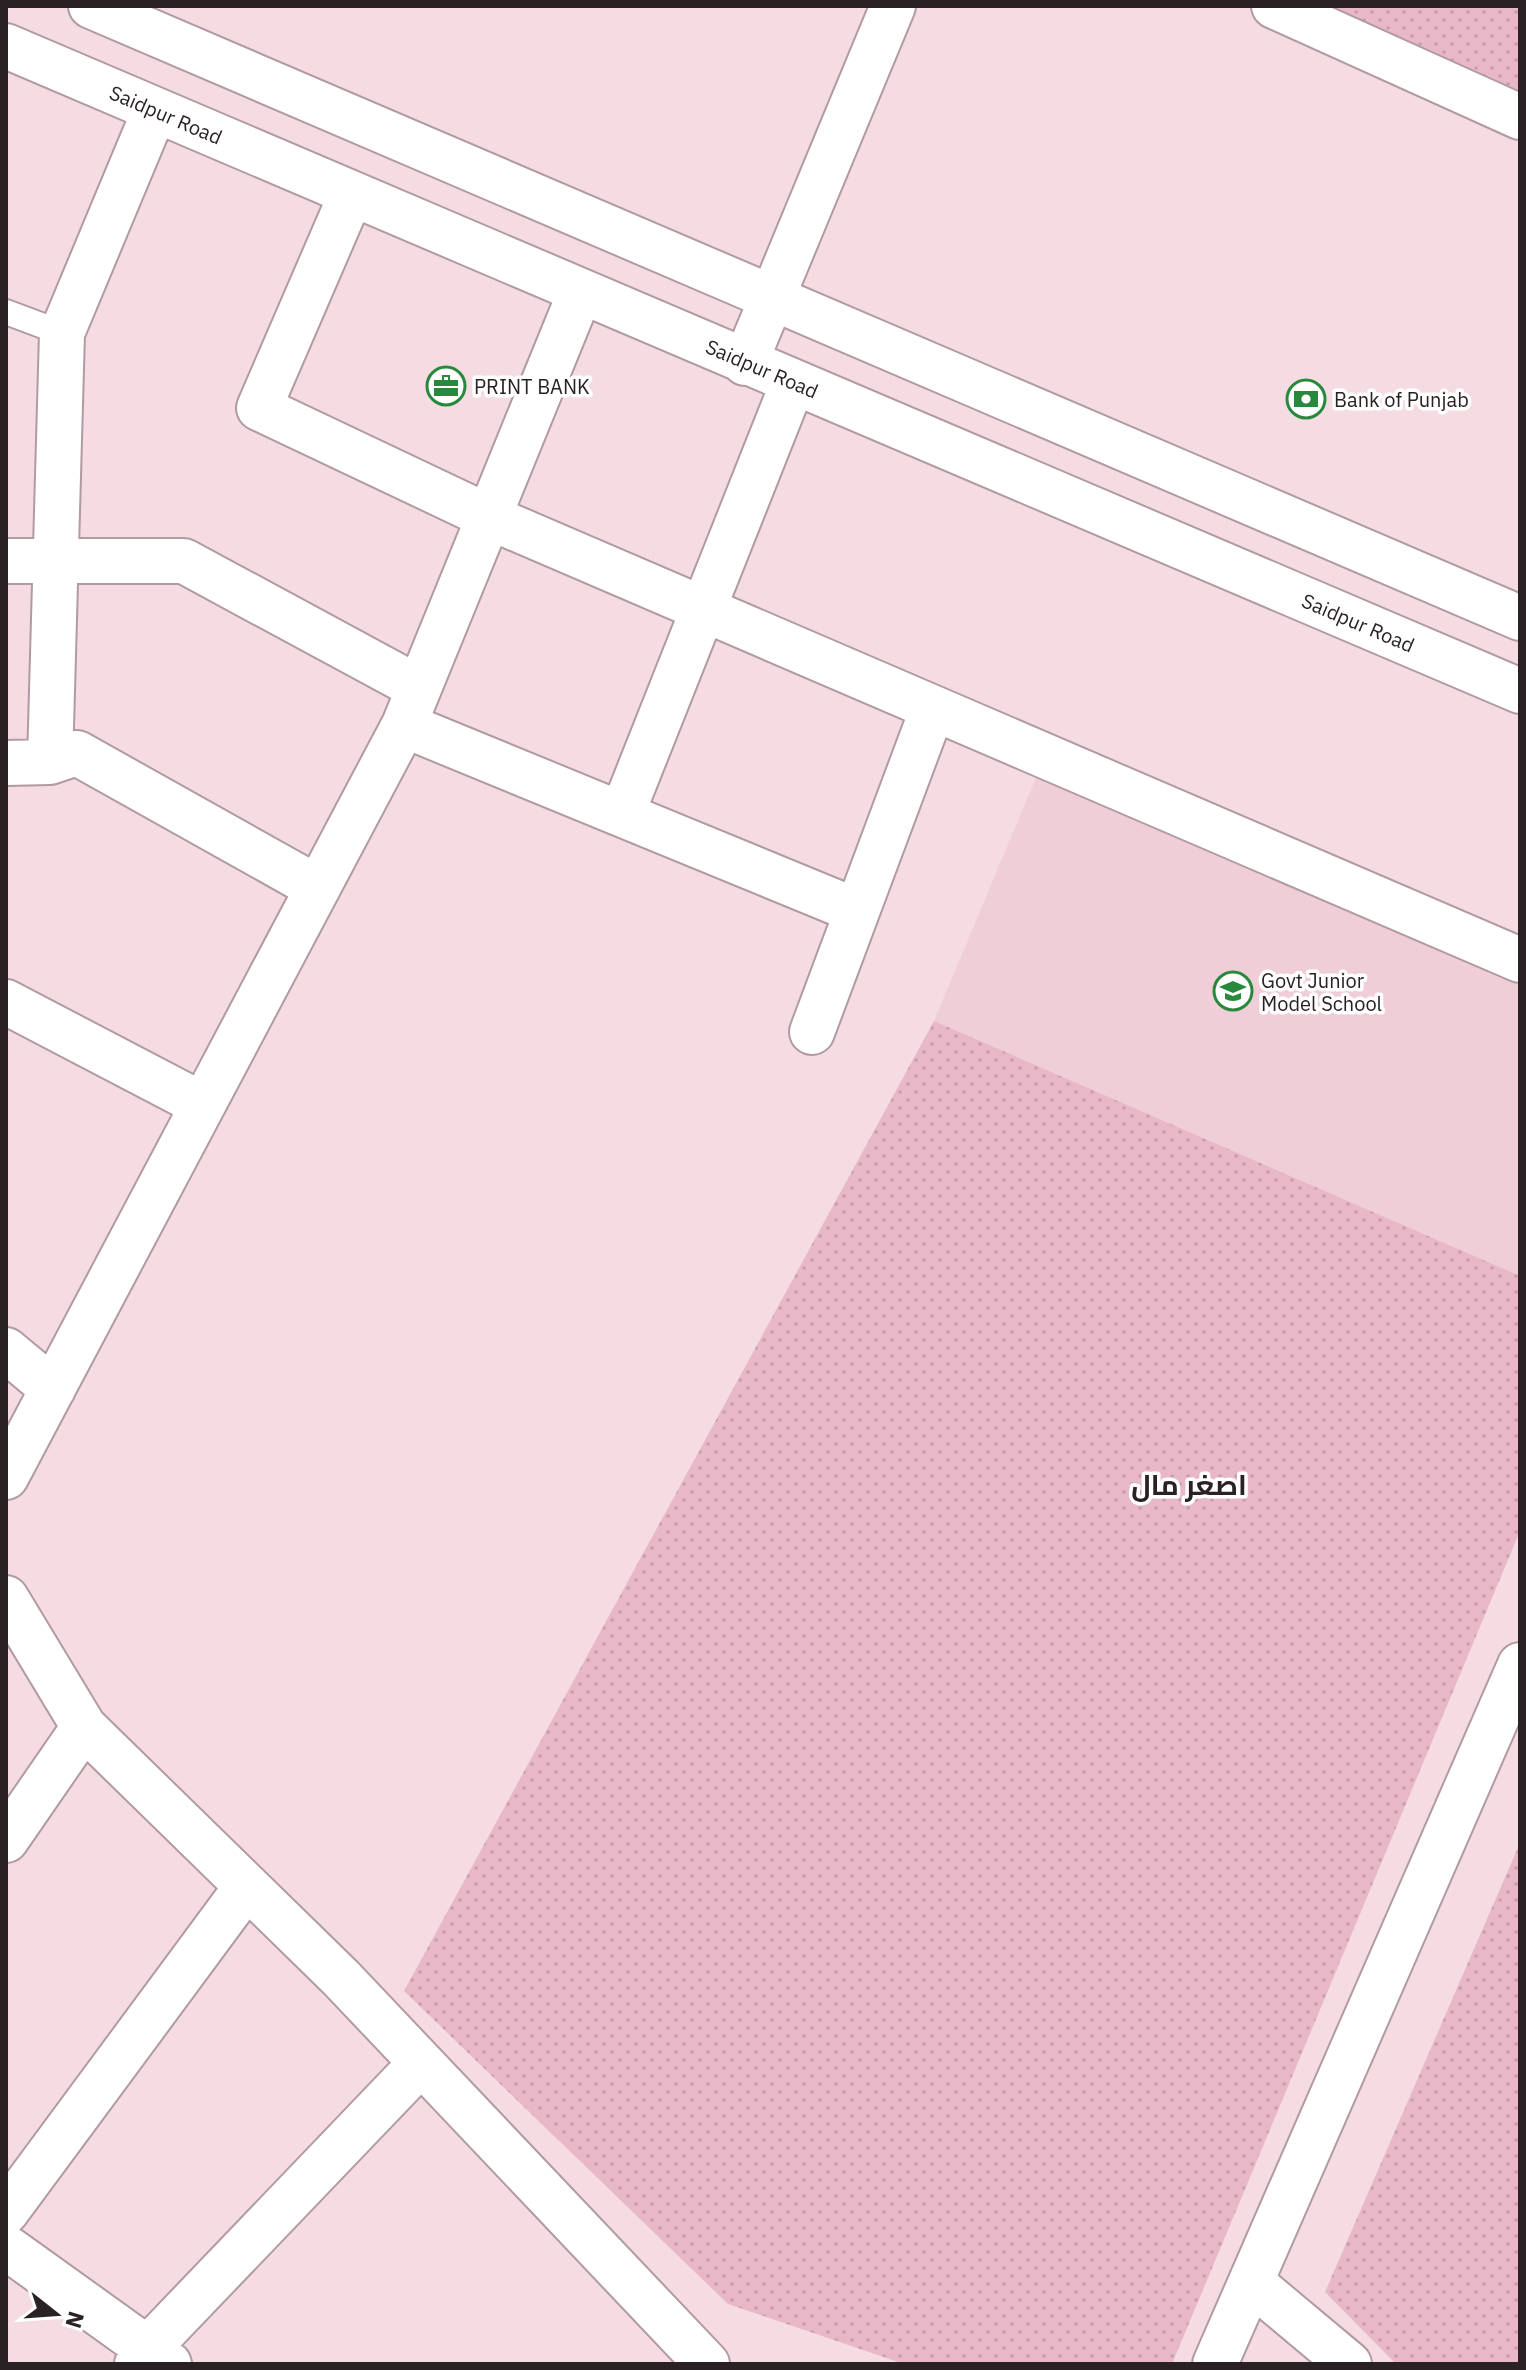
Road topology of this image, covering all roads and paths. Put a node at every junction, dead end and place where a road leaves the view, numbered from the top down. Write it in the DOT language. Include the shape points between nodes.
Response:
graph roads {
  1 [pos="91,6"];
  2 [pos="893,6"];
  3 [pos="1274,6"];
  4 [pos="6,46"];
  5 [pos="155,110"];
  6 [pos="1520,117"];
  7 [pos="351,195"];
  8 [pos="580,293"];
  9 [pos="771,298"];
  10 [pos="6,312"];
  11 [pos="62,333"];
  12 [pos="745,363"];
  13 [pos="793,383"];
  14 [pos="489,517"];
  15 [pos="56,560"];
  16 [pos="6,561"];
  17 [pos="703,609"];
  18 [pos="1520,618"];
  19 [pos="1520,691"];
  20 [pos="412,706"];
  21 [pos="933,708"];
  22 [pos="50,762"];
  23 [pos="6,763"];
  24 [pos="622,814"];
  25 [pos="318,888"];
  26 [pos="857,911"];
  27 [pos="1520,960"];
  28 [pos="6,1002"];
  29 [pos="812,1032"];
  30 [pos="203,1105"];
  31 [pos="6,1350"];
  32 [pos="53,1389"];
  33 [pos="6,1477"];
  34 [pos="6,1598"];
  35 [pos="1520,1665"];
  36 [pos="84,1727"];
  37 [pos="6,1840"];
  38 [pos="247,1886"];
  39 [pos="421,2063"];
  40 [pos="6,2212"];
  41 [pos="6,2247"];
  42 [pos="1251,2282"];
  43 [pos="152,2359"];
  44 [pos="707,2364"];
  45 [pos="1215,2364"];
  46 [pos="1349,2364"];
  1 -- 9 [label="street"];
  2 -- 9 [label="street"];
  3 -- 6 [label="street"];
  4 -- 5 [label="street, Saidpur Road"];
  5 -- 7 [label="street, Saidpur Road"];
  5 -- 11 [label="street"];
  7 -- 8 [label="street, Saidpur Road"];
  7 -- 14 [label="street" via="259,408"];
  8 -- 12 [label="street, Saidpur Road"];
  8 -- 14 [label="street"];
  9 -- 12 [label="street"];
  9 -- 18 [label="street"];
  10 -- 11 [label="lane"];
  11 -- 15 [label="street"];
  12 -- 13 [label="street, Saidpur Road"];
  13 -- 17 [label="street"];
  13 -- 19 [label="street, Saidpur Road"];
  14 -- 17 [label="street"];
  14 -- 20 [label="street"];
  15 -- 16 [label="street"];
  15 -- 20 [label="street" via="184,561"];
  15 -- 22 [label="street"];
  17 -- 21 [label="street"];
  17 -- 24 [label="street"];
  20 -- 24 [label="street"];
  20 -- 25 [label="street"];
  21 -- 26 [label="street"];
  21 -- 27 [label="street"];
  22 -- 23 [label="street"];
  22 -- 25 [label="street" via="77,753"];
  24 -- 26 [label="street"];
  25 -- 30 [label="street"];
  26 -- 29 [label="street"];
  28 -- 30 [label="street"];
  30 -- 32 [label="street"];
  31 -- 32 [label="street"];
  32 -- 33 [label="street"];
  34 -- 36 [label="street"];
  35 -- 42 [label="street"];
  36 -- 37 [label="street"];
  36 -- 38 [label="street"];
  38 -- 39 [label="street"];
  38 -- 40 [label="street"];
  39 -- 43 [label="street"];
  39 -- 44 [label="street"];
  41 -- 43 [label="street"];
  42 -- 45 [label="street"];
  42 -- 46 [label="street"];
}
